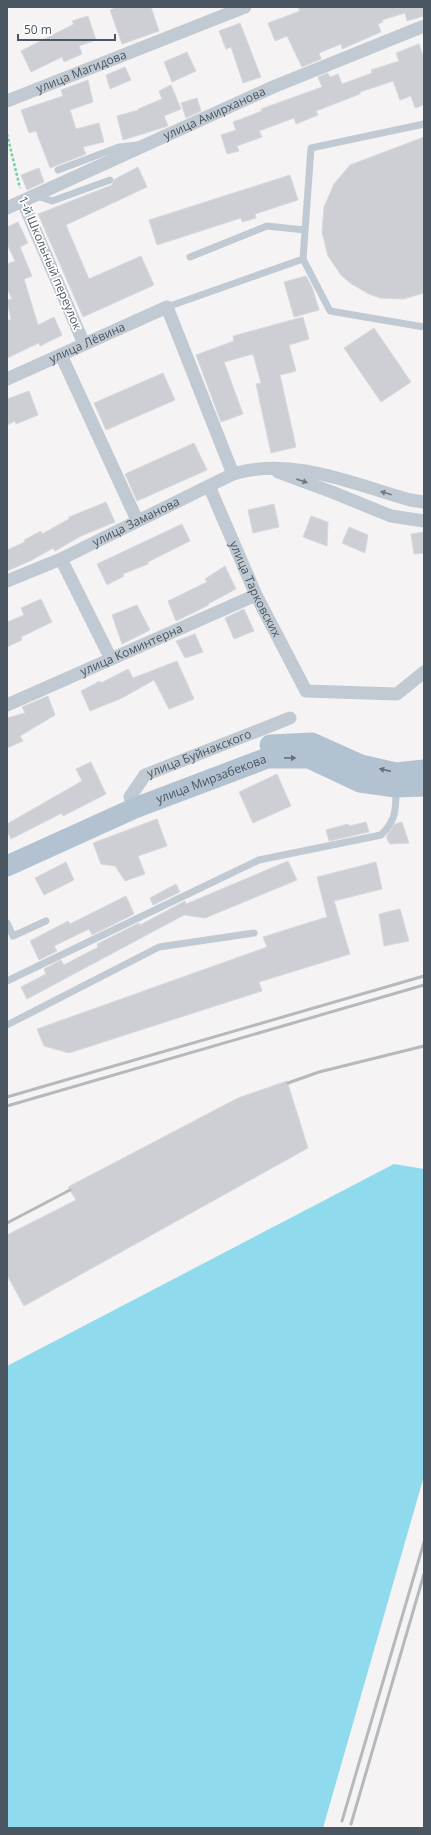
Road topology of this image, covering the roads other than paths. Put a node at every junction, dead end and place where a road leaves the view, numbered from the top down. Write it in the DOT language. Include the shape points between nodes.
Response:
graph roads {
  1 [pos="245,7"];
  2 [pos="424,26"];
  3 [pos="7,101"];
  4 [pos="424,124"];
  5 [pos="147,144"];
  6 [pos="58,170"];
  7 [pos="110,180"];
  8 [pos="37,196"];
  9 [pos="23,202"];
  10 [pos="7,208"];
  11 [pos="305,230"];
  12 [pos="190,257"];
  13 [pos="303,259"];
  14 [pos="167,307"];
  15 [pos="424,327"];
  16 [pos="84,344"];
  17 [pos="61,355"];
  18 [pos="7,379"];
  19 [pos="265,468"];
  20 [pos="233,474"];
  21 [pos="209,486"];
  22 [pos="424,502"];
  23 [pos="137,520"];
  24 [pos="424,521"];
  25 [pos="61,558"];
  26 [pos="7,581"];
  27 [pos="256,595"];
  28 [pos="111,659"];
  29 [pos="424,672"];
  30 [pos="7,705"];
  31 [pos="290,718"];
  32 [pos="424,770"];
  33 [pos="424,786"];
  34 [pos="396,787"];
  35 [pos="133,803"];
  36 [pos="7,852"];
  37 [pos="7,866"];
  38 [pos="46,921"];
  39 [pos="7,922"];
  40 [pos="254,933"];
  41 [pos="7,981"];
  42 [pos="7,1025"];
  1 -- 3 [label="street, улица Магидова"];
  2 -- 5 [label="street, улица Амирханова" via="273,87"];
  4 -- 11 [label="lane" via="311,148"];
  5 -- 6 [label="lane" via="118,147"];
  5 -- 8 [label="street, улица Амирханова"];
  7 -- 8 [label="lane" via="52,201"];
  8 -- 9 [label="street, улица Амирханова"];
  9 -- 10 [label="street, улица Амирханова"];
  9 -- 16 [label="street, 1-й Школьный переулок"];
  11 -- 12 [label="lane" via="267,226"];
  11 -- 13 [label="lane"];
  13 -- 14 [label="lane"];
  13 -- 15 [label="lane" via="330,311"];
  14 -- 16 [label="street, улица Лёвина"];
  14 -- 20 [label="street"];
  16 -- 17 [label="street, улица Лёвина"];
  17 -- 18 [label="street, улица Лёвина"];
  17 -- 23 [label="street"];
  19 -- 20 [label="street, улица Заманова" via="248,469"];
  22 -- 19 [label="street, улица Заманова, one-way" via="306,470"];
  19 -- 24 [label="street, улица Заманова, one-way" via="391,516"];
  20 -- 21 [label="street, улица Заманова"];
  21 -- 23 [label="street, улица Заманова"];
  21 -- 27 [label="street, улица Тарковских"];
  23 -- 25 [label="street, улица Заманова"];
  25 -- 26 [label="street, улица Заманова"];
  25 -- 28 [label="street"];
  27 -- 28 [label="street, улица Коминтерна"];
  27 -- 29 [label="street, улица Тарковских" via="306,691 397,694"];
  28 -- 30 [label="street, улица Коминтерна"];
  31 -- 35 [label="street, улица Буйнакского" via="145,775"];
  32 -- 35 [label="main road, улица Мирзабекова, one-way" via="396,773 361,764 312,743 263,745"];
  33 -- 34 [label="main road, улица Мирзабекова"];
  35 -- 34 [label="main road, улица Мирзабекова, one-way" via="266,758 309,758 360,782"];
  34 -- 41 [label="lane" via="396,810 389,828 381,835 259,860"];
  35 -- 36 [label="main road, улица Мирзабекова"];
  35 -- 37 [label="main road, улица Мирзабекова"];
  38 -- 39 [label="lane" via="14,936"];
  40 -- 42 [label="lane" via="159,947"];
}
